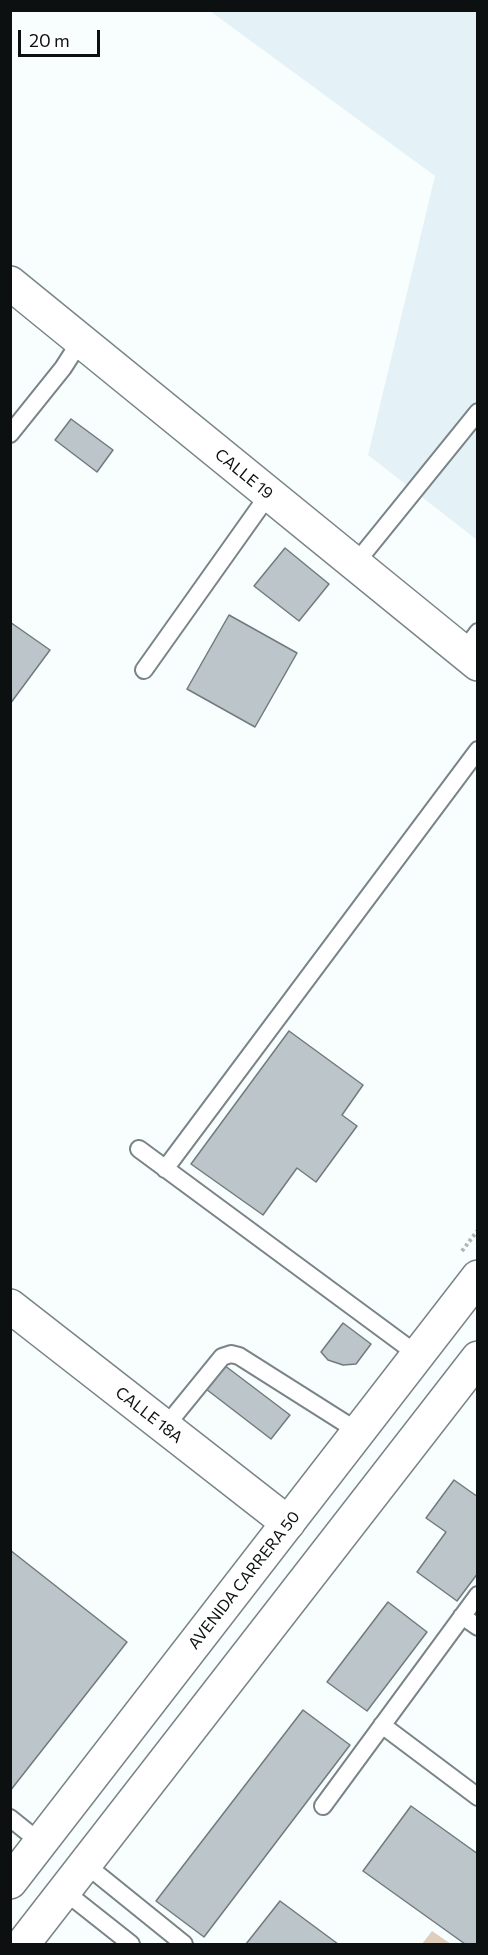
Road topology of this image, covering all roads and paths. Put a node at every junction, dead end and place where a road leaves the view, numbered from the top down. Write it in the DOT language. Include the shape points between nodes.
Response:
graph roads {
  1 [pos="10,283"];
  2 [pos="81,340"];
  3 [pos="477,412"];
  4 [pos="10,434"];
  5 [pos="268,494"];
  6 [pos="355,564"];
  7 [pos="473,649"];
  8 [pos="144,670"];
  9 [pos="477,750"];
  10 [pos="139,1149"];
  11 [pos="165,1169"];
  12 [pos="477,1277"];
  13 [pos="10,1306"];
  14 [pos="418,1355"];
  15 [pos="477,1358"];
  16 [pos="165,1427"];
  17 [pos="359,1432"];
  18 [pos="288,1523"];
  19 [pos="477,1595"];
  20 [pos="462,1616"];
  21 [pos="477,1627"];
  22 [pos="382,1725"];
  23 [pos="477,1797"];
  24 [pos="323,1806"];
  25 [pos="10,1818"];
  26 [pos="21,1862"];
  27 [pos="85,1864"];
  28 [pos="64,1892"];
  29 [pos="23,1944"];
  30 [pos="131,1944"];
  31 [pos="184,1944"];
  1 -- 2 [label="main road, CALLE 19"];
  2 -- 4 [label="lane"];
  2 -- 5 [label="main road, CALLE 19"];
  3 -- 6 [label="lane"];
  5 -- 6 [label="main road, CALLE 19"];
  5 -- 8 [label="lane"];
  6 -- 7 [label="main road, CALLE 19"];
  9 -- 11 [label="lane"];
  10 -- 11 [label="lane"];
  11 -- 14 [label="lane"];
  12 -- 14 [label="main road, AVENIDA CARRERA 50"];
  13 -- 16 [label="main road, CALLE 18A"];
  14 -- 17 [label="main road, AVENIDA CARRERA 50"];
  15 -- 27 [label="main road"];
  16 -- 17 [label="lane" via="222,1357 231,1354"];
  16 -- 18 [label="main road, CALLE 18A"];
  17 -- 18 [label="main road, AVENIDA CARRERA 50"];
  18 -- 26 [label="main road, AVENIDA CARRERA 50"];
  19 -- 20 [label="lane"];
  20 -- 21 [label="lane"];
  20 -- 22 [label="lane"];
  22 -- 23 [label="lane"];
  22 -- 24 [label="lane"];
  25 -- 26 [label="lane"];
  27 -- 28 [label="main road"];
  27 -- 31 [label="lane"];
  28 -- 29 [label="main road"];
  28 -- 30 [label="lane"];
}
